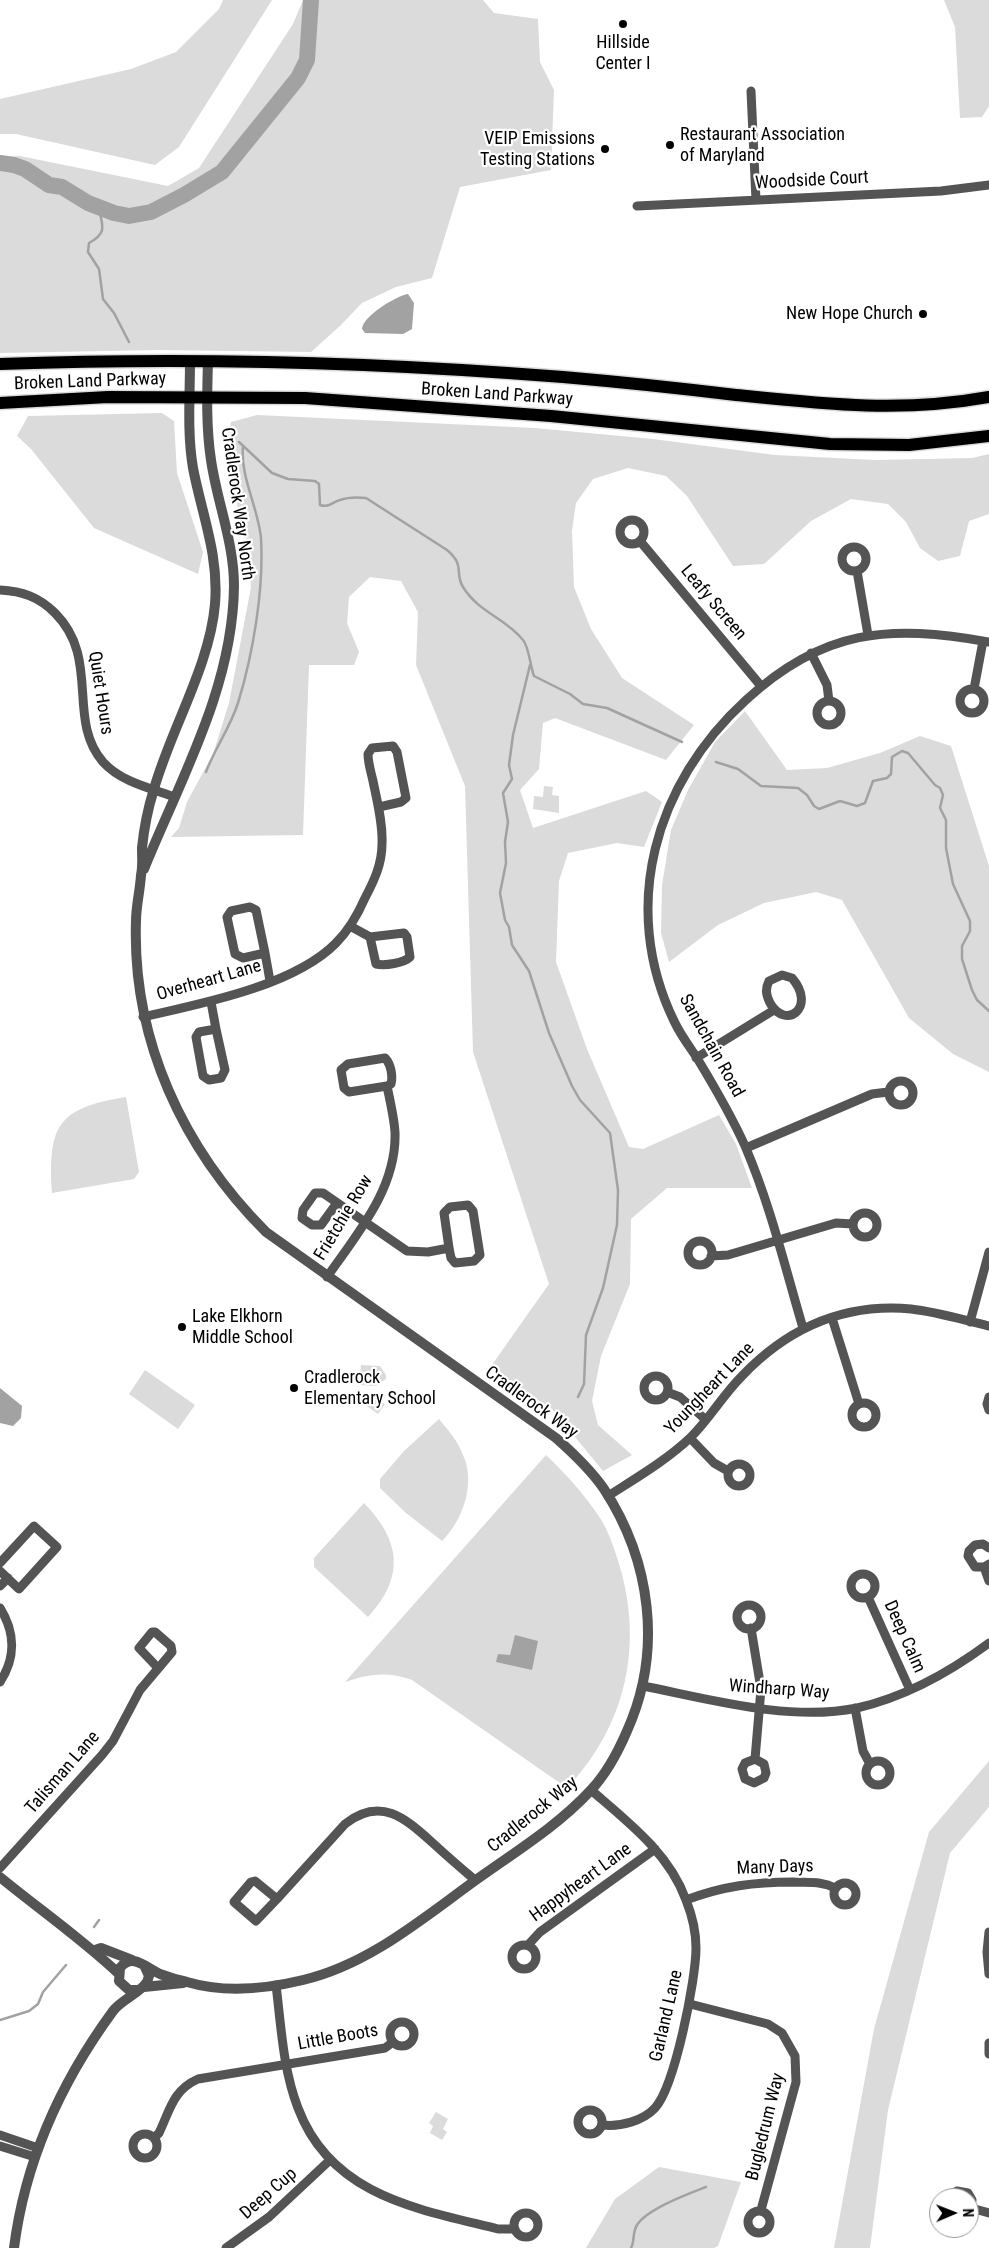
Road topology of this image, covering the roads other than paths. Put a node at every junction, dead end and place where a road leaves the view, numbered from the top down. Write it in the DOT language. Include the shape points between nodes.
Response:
graph roads {
  1 [pos="751,91"];
  2 [pos="989,185"];
  3 [pos="756,200"];
  4 [pos="637,206"];
  5 [pos="190,361"];
  6 [pos="208,361"];
  7 [pos="0,364"];
  8 [pos="190,396"];
  9 [pos="207,396"];
  10 [pos="989,397"];
  11 [pos="0,403"];
  12 [pos="989,436"];
  13 [pos="640,541"];
  14 [pos="857,571"];
  15 [pos="0,590"];
  16 [pos="868,635"];
  17 [pos="986,642"];
  18 [pos="811,654"];
  19 [pos="761,686"];
  20 [pos="974,690"];
  21 [pos="829,701"];
  22 [pos="154,789"];
  23 [pos="175,796"];
  24 [pos="378,807"];
  25 [pos="142,874"];
  26 [pos="350,926"];
  27 [pos="370,938"];
  28 [pos="265,953"];
  29 [pos="270,981"];
  30 [pos="211,1002"];
  31 [pos="774,1010"];
  32 [pos="143,1016"];
  33 [pos="216,1029"];
  34 [pos="696,1058"];
  35 [pos="387,1086"];
  36 [pos="888,1092"];
  37 [pos="746,1148"];
  38 [pos="337,1203"];
  39 [pos="364,1223"];
  40 [pos="853,1224"];
  41 [pos="777,1241"];
  42 [pos="449,1248"];
  43 [pos="989,1252"];
  44 [pos="711,1256"];
  45 [pos="327,1277"];
  46 [pos="832,1318"];
  47 [pos="970,1322"];
  48 [pos="989,1326"];
  49 [pos="803,1328"];
  50 [pos="667,1392"];
  51 [pos="989,1397"];
  52 [pos="860,1404"];
  53 [pos="989,1410"];
  54 [pos="706,1420"];
  55 [pos="690,1438"];
  56 [pos="728,1471"];
  57 [pos="608,1496"];
  58 [pos="989,1548"];
  59 [pos="0,1563"];
  60 [pos="986,1566"];
  61 [pos="0,1571"];
  62 [pos="8,1578"];
  63 [pos="989,1581"];
  64 [pos="0,1586"];
  65 [pos="868,1597"];
  66 [pos="0,1608"];
  67 [pos="751,1628"];
  68 [pos="989,1643"];
  69 [pos="158,1668"];
  70 [pos="0,1682"];
  71 [pos="643,1686"];
  72 [pos="910,1690"];
  73 [pos="760,1708"];
  74 [pos="855,1708"];
  75 [pos="755,1759"];
  76 [pos="870,1764"];
  77 [pos="591,1790"];
  78 [pos="655,1849"];
  79 [pos="0,1868"];
  80 [pos="0,1877"];
  81 [pos="475,1880"];
  82 [pos="835,1888"];
  83 [pos="277,1899"];
  84 [pos="686,1900"];
  85 [pos="989,1932"];
  86 [pos="528,1945"];
  87 [pos="94,1950"];
  88 [pos="132,1960"];
  89 [pos="144,1965"];
  90 [pos="118,1973"];
  91 [pos="989,1974"];
  92 [pos="189,1983"];
  93 [pos="121,1985"];
  94 [pos="276,1985"];
  95 [pos="141,1988"];
  96 [pos="690,2004"];
  97 [pos="114,2009"];
  98 [pos="393,2042"];
  99 [pos="989,2043"];
  100 [pos="989,2054"];
  101 [pos="287,2064"];
  102 [pos="603,2124"];
  103 [pos="0,2135"];
  104 [pos="154,2138"];
  105 [pos="0,2146"];
  106 [pos="36,2153"];
  107 [pos="330,2160"];
  108 [pos="761,2210"];
  109 [pos="515,2229"];
  110 [pos="14,2248"];
  111 [pos="226,2248"];
  1 -- 3 [label="street"];
  2 -- 3 [label="street, Woodside Court" via="942,191"];
  3 -- 4 [label="street, Woodside Court"];
  5 -- 6 [label="main road, Broken Land Parkway"];
  5 -- 7 [label="main road, Broken Land Parkway"];
  5 -- 8 [label="street, Cradlerock Way North"];
  6 -- 9 [label="street, Cradlerock Way North"];
  6 -- 10 [label="main road, Broken Land Parkway" via="483,371 619,382 834,406 910,407"];
  8 -- 9 [label="main road, Broken Land Parkway"];
  8 -- 11 [label="main road, Broken Land Parkway"];
  8 -- 22 [label="street, Cradlerock Way North" via="193,464 213,550 215,605 199,668"];
  9 -- 12 [label="main road, Broken Land Parkway" via="371,402 608,421 830,444 909,445"];
  9 -- 23 [label="street, Cradlerock Way North" via="210,459 230,546 233,606 214,700"];
  13 -- 19 [label="street, Leafy Screen"];
  14 -- 16 [label="street"];
  15 -- 22 [label="street, Quiet Hours" via="21,592 39,599 63,622 74,640 81,663 85,722 92,745 111,770"];
  16 -- 17 [label="street, Sandchain Road" via="922,633"];
  16 -- 18 [label="street, Sandchain Road" via="829,645"];
  17 -- 20 [label="street"];
  18 -- 19 [label="street, Sandchain Road"];
  18 -- 21 [label="street" via="827,685"];
  19 -- 34 [label="street, Sandchain Road" via="704,743 683,775 664,818 652,865 649,925 655,964 674,1020"];
  22 -- 23 [label="street, Quiet Hours"];
  22 -- 25 [label="street, Cradlerock Way North" via="145,823"];
  23 -- 25 [label="street, Cradlerock Way North"];
  24 -- 24 [label="street, Overheart Lane" via="368,754 372,748 393,746 406,798"];
  24 -- 26 [label="street, Overheart Lane" via="382,844 378,871"];
  25 -- 32 [label="street, Cradlerock Way North" via="137,900 136,948"];
  26 -- 27 [label="street"];
  26 -- 29 [label="street, Overheart Lane" via="316,959"];
  27 -- 27 [label="street" via="404,933 410,953 408,959 376,964"];
  28 -- 28 [label="street" via="256,910 250,907 231,911 227,917 237,956 243,958"];
  28 -- 29 [label="street"];
  29 -- 30 [label="street, Overheart Lane"];
  30 -- 32 [label="street, Overheart Lane"];
  30 -- 33 [label="street"];
  31 -- 31 [label="street" via="780,1015 790,1015 802,1004 801,991 788,976 777,976 767,984 766,993"];
  31 -- 34 [label="street"];
  32 -- 45 [label="street, Cradlerock Way" via="164,1082 205,1161 230,1194 266,1232"];
  33 -- 33 [label="street" via="225,1070 221,1078 209,1080 203,1076 196,1037 199,1032"];
  34 -- 37 [label="street, Sandchain Road" via="732,1117"];
  35 -- 35 [label="street, Frietchie Row" via="349,1092 344,1088 341,1070 348,1064 385,1058 392,1078"];
  35 -- 39 [label="street, Frietchie Row" via="395,1133 392,1158 384,1188"];
  36 -- 37 [label="street" via="872,1094"];
  37 -- 41 [label="street, Sandchain Road"];
  38 -- 39 [label="street"];
  39 -- 42 [label="street" via="407,1250 428,1252"];
  39 -- 45 [label="street, Frietchie Row"];
  40 -- 41 [label="street" via="836,1223"];
  41 -- 44 [label="street" via="728,1255"];
  41 -- 49 [label="street, Sandchain Road"];
  42 -- 42 [label="street" via="444,1213 450,1207 468,1205 473,1211 480,1255 474,1260 456,1263"];
  43 -- 47 [label="street"];
  45 -- 57 [label="street, Cradlerock Way" via="556,1438 584,1465"];
  46 -- 47 [label="street, Youngheart Lane" via="858,1311 894,1309 928,1312"];
  46 -- 49 [label="street, Youngheart Lane"];
  46 -- 52 [label="street"];
  47 -- 48 [label="street, Youngheart Lane"];
  49 -- 54 [label="street, Youngheart Lane" via="754,1364"];
  50 -- 54 [label="street" via="680,1397"];
  51 -- 53 [label="street"];
  54 -- 55 [label="street, Youngheart Lane"];
  55 -- 56 [label="street"];
  55 -- 57 [label="street, Youngheart Lane"];
  57 -- 71 [label="street, Cradlerock Way" via="633,1548 644,1586 649,1626"];
  58 -- 60 [label="street" via="979,1544 969,1551 971,1564"];
  59 -- 62 [label="street" via="34,1526 57,1547 19,1589"];
  60 -- 63 [label="street"];
  61 -- 62 [label="street"];
  62 -- 64 [label="street"];
  65 -- 72 [label="street, Deep Calm"];
  66 -- 70 [label="street" via="9,1627 12,1646 9,1665"];
  67 -- 73 [label="street" via="760,1680"];
  68 -- 72 [label="street, Windharp Way"];
  69 -- 79 [label="street, Talisman Lane" via="140,1690 102,1755"];
  71 -- 73 [label="street, Windharp Way"];
  71 -- 77 [label="street, Cradlerock Way" via="619,1750"];
  72 -- 74 [label="street, Windharp Way"];
  73 -- 74 [label="street, Windharp Way" via="809,1711"];
  73 -- 75 [label="street"];
  74 -- 76 [label="street" via="863,1751"];
  77 -- 78 [label="street, Garland Lane"];
  77 -- 81 [label="street, Cradlerock Way" via="547,1829"];
  78 -- 84 [label="street, Garland Lane" via="667,1863"];
  78 -- 86 [label="street, Happyheart Lane" via="540,1932"];
  80 -- 87 [label="street"];
  81 -- 83 [label="street" via="409,1822 394,1813 372,1811 345,1824"];
  81 -- 94 [label="street, Cradlerock Way" via="399,1936 365,1956 325,1973"];
  82 -- 84 [label="street, Many Days" via="822,1883 756,1882 711,1890"];
  83 -- 83 [label="street" via="255,1881 234,1902 256,1921"];
  84 -- 96 [label="street, Garland Lane" via="696,1946"];
  85 -- 91 [label="street"];
  87 -- 88 [label="street" via="101,1948"];
  87 -- 90 [label="street"];
  88 -- 89 [label="street"];
  88 -- 90 [label="street" via="123,1964"];
  89 -- 92 [label="street, Cradlerock Way"];
  89 -- 95 [label="street" via="148,1976"];
  90 -- 93 [label="street"];
  92 -- 94 [label="street, Cradlerock Way" via="232,1988"];
  92 -- 95 [label="street, Cradlerock Way"];
  93 -- 95 [label="street" via="129,1990"];
  93 -- 97 [label="street"];
  94 -- 101 [label="street"];
  95 -- 97 [label="street"];
  96 -- 102 [label="street, Garland Lane" via="661,2100 640,2118 616,2125"];
  96 -- 108 [label="street, Bugledrum Way" via="768,2024 782,2033 795,2056 796,2082"];
  97 -- 106 [label="street" via="68,2081"];
  98 -- 101 [label="street, Little Boots" via="385,2048"];
  99 -- 100 [label="street"];
  101 -- 104 [label="street, Little Boots" via="207,2076 190,2083 171,2102"];
  101 -- 107 [label="street" via="297,2108 312,2137"];
  103 -- 106 [label="street"];
  105 -- 106 [label="street"];
  106 -- 110 [label="street"];
  107 -- 109 [label="street" via="370,2190 399,2203 498,2229"];
  107 -- 111 [label="street, Deep Cup" via="269,2217"];
}
